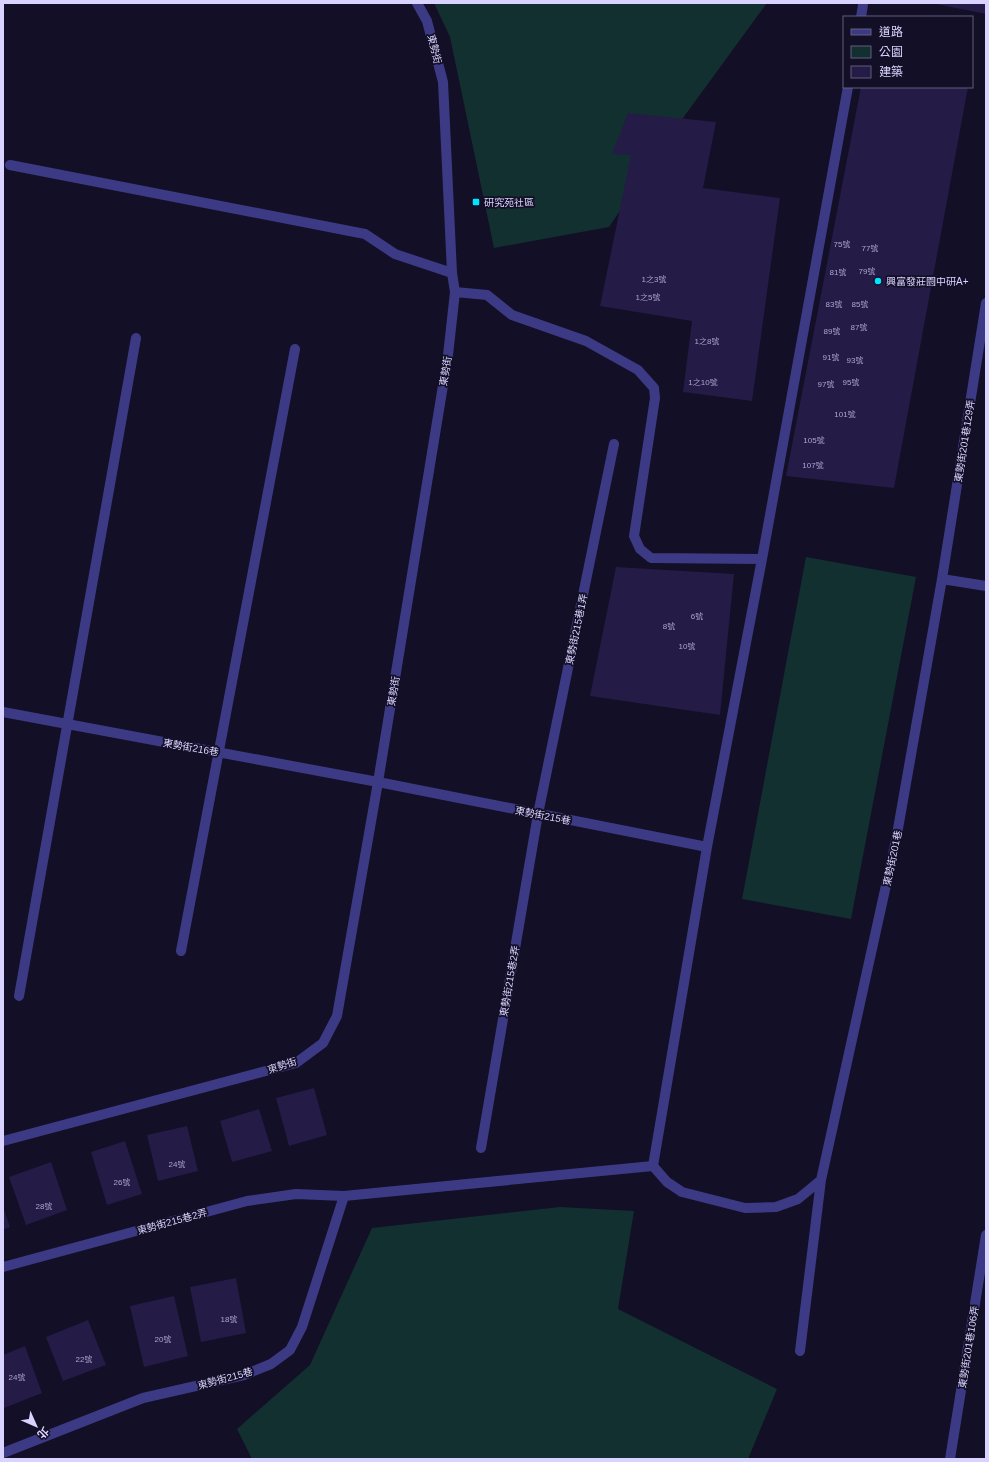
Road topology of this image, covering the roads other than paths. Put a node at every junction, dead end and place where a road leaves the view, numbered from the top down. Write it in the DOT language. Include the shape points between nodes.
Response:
graph roads {
  1 [pos="417,3"];
  2 [pos="863,5"];
  3 [pos="861,16"];
  4 [pos="848,88"];
  5 [pos="10,165"];
  6 [pos="452,273"];
  7 [pos="455,292"];
  8 [pos="986,304"];
  9 [pos="136,338"];
  10 [pos="295,349"];
  11 [pos="614,444"];
  12 [pos="762,559"];
  13 [pos="942,579"];
  14 [pos="986,586"];
  15 [pos="3,712"];
  16 [pos="68,724"];
  17 [pos="218,752"];
  18 [pos="378,782"];
  19 [pos="538,814"];
  20 [pos="707,847"];
  21 [pos="181,951"];
  22 [pos="19,996"];
  23 [pos="3,1141"];
  24 [pos="481,1148"];
  25 [pos="653,1166"];
  26 [pos="821,1180"];
  27 [pos="344,1196"];
  28 [pos="986,1235"];
  29 [pos="3,1267"];
  30 [pos="800,1351"];
  31 [pos="3,1454"];
  32 [pos="950,1459"];
  1 -- 6 [label="street, 東勢街" via="428,21 443,82"];
  2 -- 3 [label="street"];
  4 -- 12 [label="street"];
  5 -- 6 [label="street" via="365,234 395,254"];
  6 -- 7 [label="street, 東勢街"];
  7 -- 12 [label="street" via="487,295 512,315 586,341 638,370 654,388 655,398 634,536 640,549 651,558"];
  7 -- 18 [label="street, 東勢街" via="448,355"];
  8 -- 13 [label="street, 東勢街201巷129弄"];
  9 -- 16 [label="street"];
  10 -- 17 [label="street"];
  11 -- 19 [label="street, 東勢街215巷1弄"];
  12 -- 20 [label="street"];
  13 -- 14 [label="street"];
  13 -- 26 [label="street, 東勢街201巷" via="896,840"];
  15 -- 16 [label="street, 東勢街216巷"];
  16 -- 17 [label="street, 東勢街216巷"];
  16 -- 22 [label="street"];
  17 -- 18 [label="street, 東勢街216巷"];
  17 -- 21 [label="street"];
  18 -- 19 [label="street, 東勢街215巷"];
  18 -- 23 [label="street, 東勢街" via="337,1016 323,1043 296,1063"];
  19 -- 20 [label="street, 東勢街215巷"];
  19 -- 24 [label="street, 東勢街215巷2弄"];
  20 -- 25 [label="street"];
  25 -- 26 [label="street" via="667,1182 682,1192 745,1208 776,1207 798,1199"];
  25 -- 27 [label="street, 東勢街215巷2弄"];
  26 -- 30 [label="street, 東勢街201巷"];
  27 -- 29 [label="street, 東勢街215巷2弄" via="296,1194 247,1201"];
  27 -- 31 [label="street, 東勢街215巷" via="302,1327 290,1350 271,1364 244,1375 143,1398"];
  28 -- 32 [label="street, 東勢街201巷106弄"];
}
